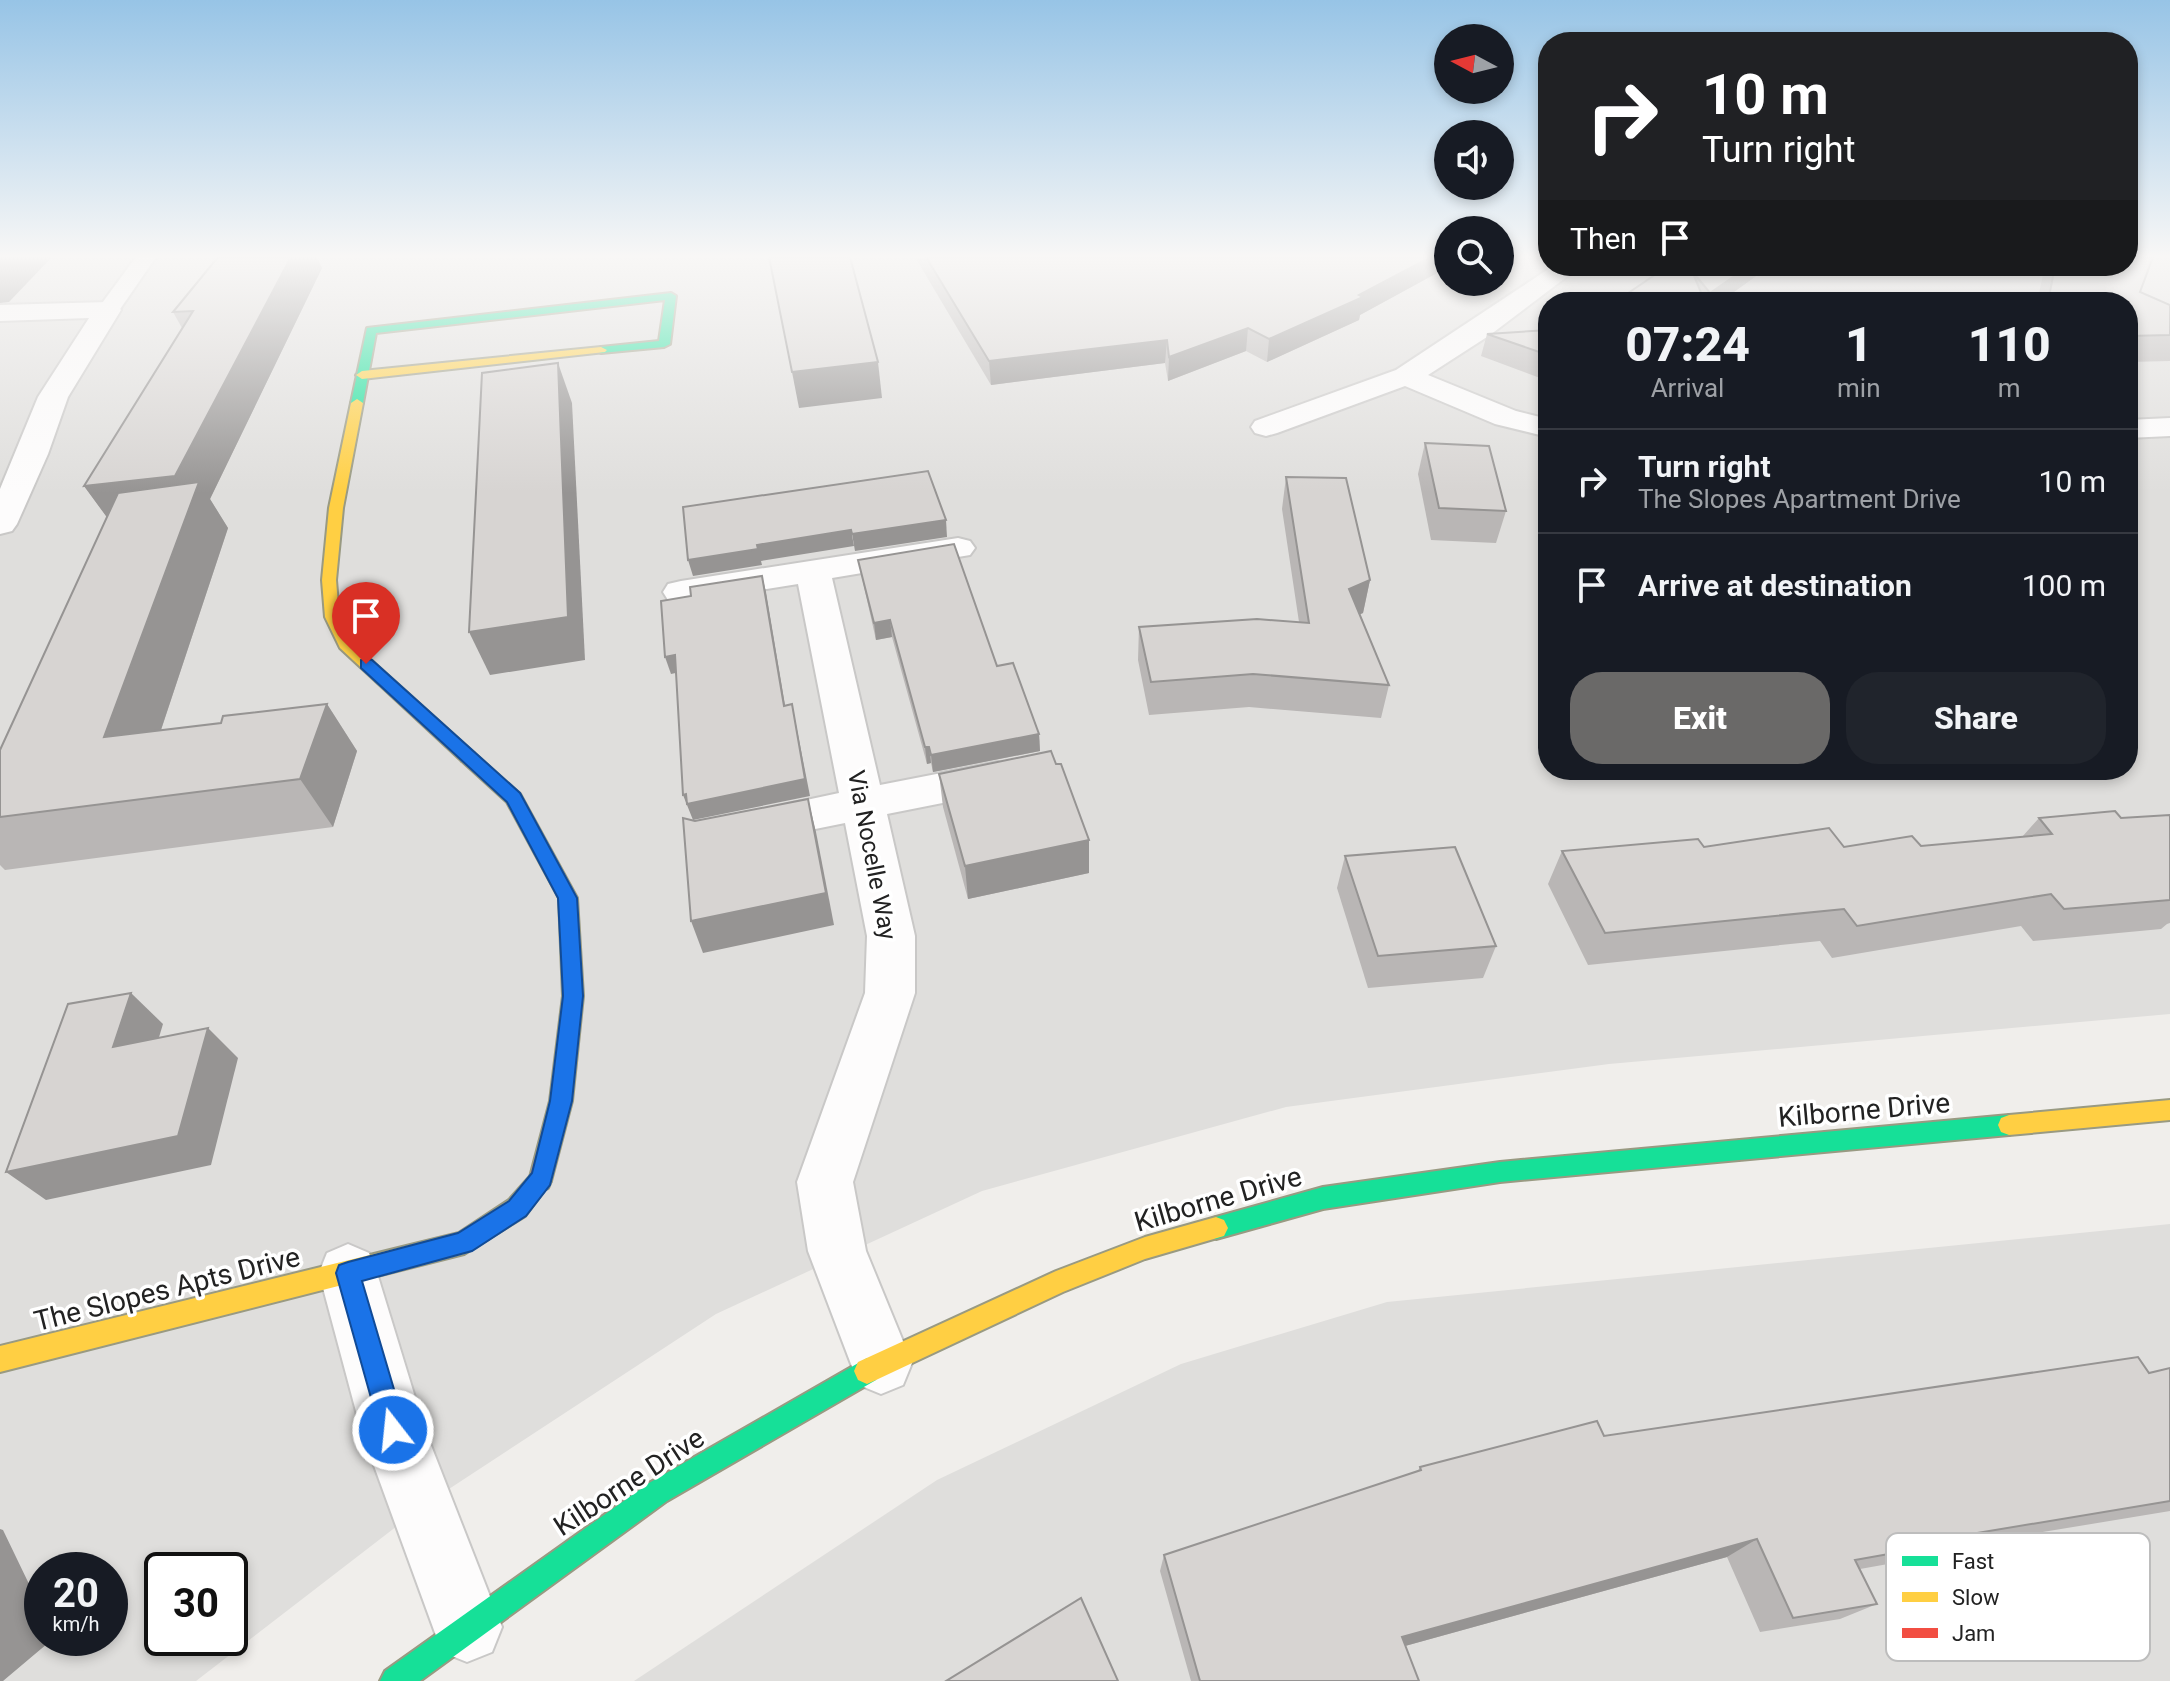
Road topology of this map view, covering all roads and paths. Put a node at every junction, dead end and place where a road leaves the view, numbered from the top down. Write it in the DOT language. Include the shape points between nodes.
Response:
graph roads {
  1 [pos="92,335"];
  2 [pos="370,335"];
  3 [pos="665,335"];
  4 [pos="1470,335"];
  5 [pos="362,375"];
  6 [pos="1406,376"];
  7 [pos="1538,426"];
  8 [pos="1266,427"];
  9 [pos="2170,427"];
  10 [pos="2138,429"];
  11 [pos="0,524"];
  12 [pos="958,548"];
  13 [pos="813,571"];
  14 [pos="681,592"];
  15 [pos="1041,769"];
  16 [pos="863,804"];
  17 [pos="720,832"];
  18 [pos="2170,1110"];
  19 [pos="348,1273"];
  20 [pos="0,1359"];
  21 [pos="881,1363"];
  22 [pos="467,1627"];
  23 [pos="395,1681"];
  1 -- 11 [label="street" via="53,397"];
  2 -- 5 [label="street, The Slopes Apts Drive"];
  3 -- 5 [label="street, The Slopes Apts Drive" via="664,344"];
  4 -- 6 [label="street"];
  5 -- 19 [label="street, The Slopes Apts Drive" via="336,508 329,580 332,617 345,645 514,798 568,898 573,996 561,1101 542,1178 526,1198 464,1243"];
  6 -- 7 [label="street" via="1506,418"];
  6 -- 8 [label="street"];
  9 -- 10 [label="street"];
  12 -- 13 [label="street"];
  13 -- 14 [label="street"];
  13 -- 16 [label="street, Via Nocelle Way"];
  15 -- 16 [label="street"];
  16 -- 17 [label="street"];
  16 -- 21 [label="street, Via Nocelle Way" via="891,936 890,993 825,1182 837,1251"];
  18 -- 21 [label="street, Kilborne Drive" via="1500,1172 1323,1198 1145,1248"];
  19 -- 20 [label="street, The Slopes Apts Drive"];
  19 -- 22 [label="street" via="393,1430"];
  21 -- 22 [label="street, Kilborne Drive" via="658,1492"];
  22 -- 23 [label="street, Kilborne Drive"];
}
